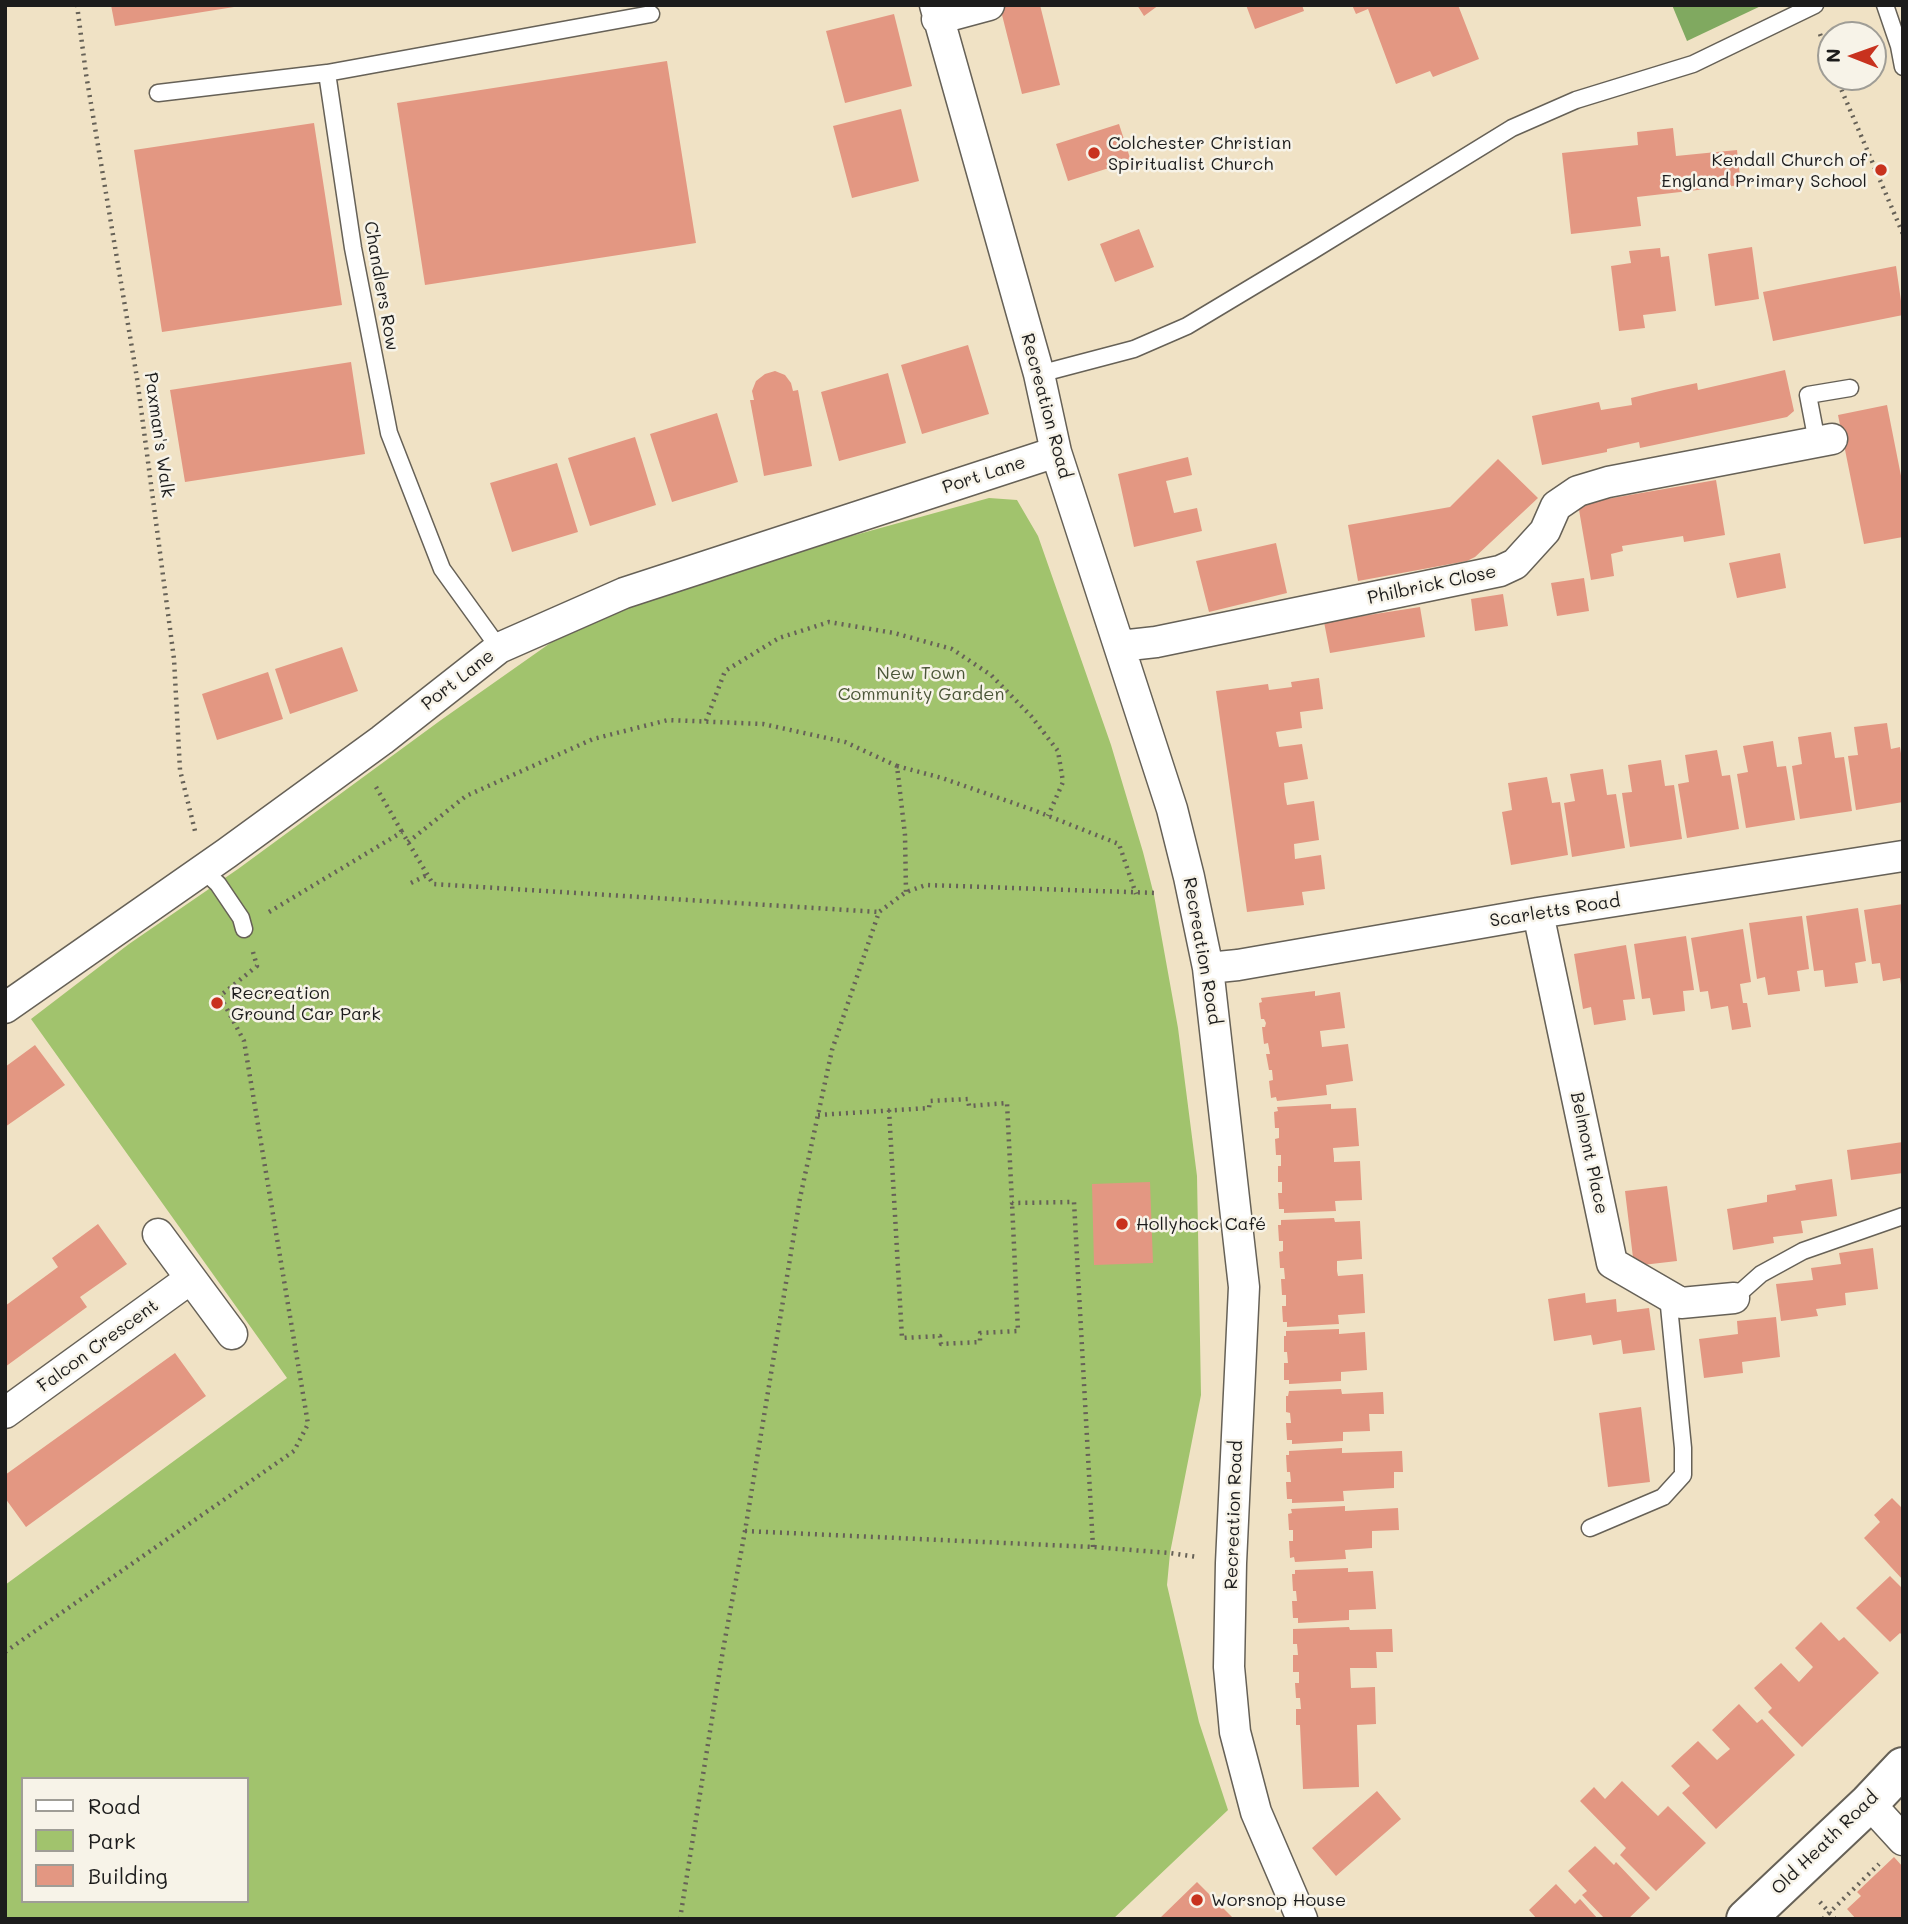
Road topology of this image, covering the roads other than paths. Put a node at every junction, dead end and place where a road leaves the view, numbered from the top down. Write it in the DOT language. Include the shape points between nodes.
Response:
graph roads {
  1 [pos="989,5"];
  2 [pos="1815,5"];
  3 [pos="1885,5"];
  4 [pos="936,12"];
  5 [pos="651,14"];
  6 [pos="1903,67"];
  7 [pos="327,73"];
  8 [pos="158,93"];
  9 [pos="1039,374"];
  10 [pos="1850,388"];
  11 [pos="1825,441"];
  12 [pos="1056,452"];
  13 [pos="1119,646"];
  14 [pos="499,648"];
  15 [pos="1903,856"];
  16 [pos="204,870"];
  17 [pos="1538,913"];
  18 [pos="244,929"];
  19 [pos="1208,968"];
  20 [pos="5,1008"];
  21 [pos="1903,1216"];
  22 [pos="159,1234"];
  23 [pos="190,1279"];
  24 [pos="1668,1296"];
  25 [pos="1734,1298"];
  26 [pos="232,1335"];
  27 [pos="5,1413"];
  28 [pos="1590,1528"];
  29 [pos="1903,1767"];
  30 [pos="1869,1803"];
  31 [pos="1894,1850"];
  32 [pos="1302,1919"];
  33 [pos="1746,1919"];
  1 -- 4 [label="street"];
  2 -- 9 [label="lane" via="1693,64 1576,100 1512,128 1187,326 1134,349"];
  3 -- 6 [label="lane"];
  4 -- 9 [label="street, Recreation Road"];
  5 -- 7 [label="lane"];
  7 -- 8 [label="lane"];
  7 -- 14 [label="lane, Chandlers Row" via="353,248 389,433 442,569"];
  9 -- 12 [label="street, Recreation Road"];
  10 -- 11 [label="lane" via="1808,396"];
  11 -- 13 [label="street, Philbrick Close" via="1578,491 1556,506 1545,531 1515,564 1500,571"];
  12 -- 13 [label="street, Recreation Road"];
  12 -- 14 [label="street, Port Lane" via="624,593"];
  13 -- 19 [label="street, Recreation Road" via="1172,809"];
  14 -- 16 [label="street, Port Lane"];
  15 -- 17 [label="street, Scarletts Road"];
  16 -- 18 [label="lane" via="218,884"];
  16 -- 20 [label="street, Port Lane"];
  17 -- 19 [label="street, Scarletts Road"];
  17 -- 24 [label="street, Belmont Place" via="1612,1263"];
  19 -- 32 [label="street, Recreation Road" via="1244,1287 1229,1667 1236,1732 1256,1812"];
  21 -- 25 [label="lane" via="1803,1251 1761,1274"];
  22 -- 23 [label="street"];
  23 -- 26 [label="street"];
  23 -- 27 [label="street, Falcon Crescent"];
  24 -- 25 [label="street, Belmont Place" via="1681,1303"];
  24 -- 28 [label="lane" via="1683,1475 1663,1497"];
  29 -- 30 [label="street, Old Heath Road"];
  30 -- 31 [label="street"];
  30 -- 33 [label="street, Old Heath Road"];
}
